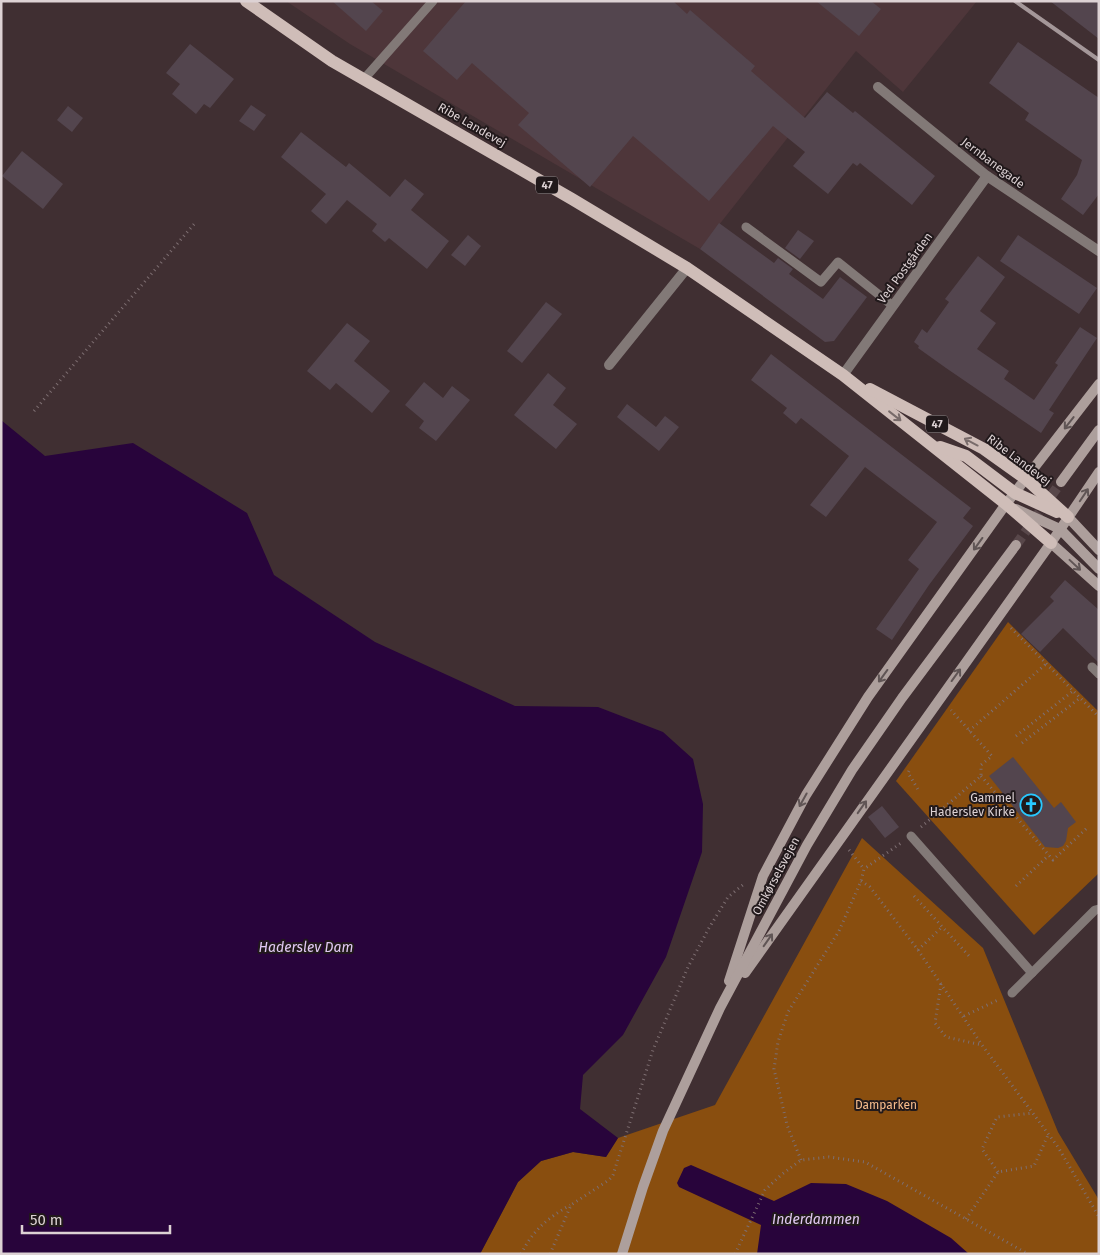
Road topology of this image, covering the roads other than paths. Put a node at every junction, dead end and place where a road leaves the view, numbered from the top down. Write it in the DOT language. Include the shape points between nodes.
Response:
graph roads {
  1 [pos="246,1"];
  2 [pos="433,1"];
  3 [pos="364,79"];
  4 [pos="878,88"];
  5 [pos="987,176"];
  6 [pos="746,228"];
  7 [pos="1099,250"];
  8 [pos="687,268"];
  9 [pos="893,306"];
  10 [pos="609,365"];
  11 [pos="843,375"];
  12 [pos="1099,384"];
  13 [pos="1099,430"];
  14 [pos="930,444"];
  15 [pos="1099,472"];
  16 [pos="1026,480"];
  17 [pos="1061,482"];
  18 [pos="1015,493"];
  19 [pos="1006,504"];
  20 [pos="1068,517"];
  21 [pos="1060,529"];
  22 [pos="1051,543"];
  23 [pos="1016,545"];
  24 [pos="1099,550"];
  25 [pos="1099,569"];
  26 [pos="1099,586"];
  27 [pos="910,836"];
  28 [pos="1099,909"];
  29 [pos="1032,972"];
  30 [pos="1012,993"];
  31 [pos="720,1008"];
  32 [pos="622,1254"];
  1 -- 3 [label="main road, Ribe Landevej / 47" via="332,61"];
  2 -- 3 [label="lane"];
  3 -- 8 [label="main road, Ribe Landevej / 47"];
  4 -- 5 [label="street, Jernbanegade"];
  5 -- 7 [label="street, Jernbanegade"];
  5 -- 9 [label="street, Ved Postgården"];
  6 -- 9 [label="lane" via="821,282 838,262"];
  8 -- 10 [label="street"];
  8 -- 11 [label="main road, Ribe Landevej / 47"];
  9 -- 11 [label="street, Ved Postgården"];
  11 -- 14 [label="main road, Ribe Landevej / 47, one-way"];
  16 -- 11 [label="main road, Ribe Landevej / 47, one-way" via="984,449"];
  12 -- 16 [label="main road, one-way"];
  13 -- 17 [label="main road"];
  14 -- 18 [label="main road" via="966,456"];
  14 -- 19 [label="main road, Ribe Landevej / 47"];
  20 -- 15 [label="main road, one-way"];
  16 -- 18 [label="main road"];
  16 -- 20 [label="main road, Ribe Landevej / 47"];
  18 -- 19 [label="main road"];
  18 -- 20 [label="main road"];
  19 -- 21 [label="main road"];
  19 -- 22 [label="main road, Ribe Landevej / 47"];
  19 -- 31 [label="main road, one-way" via="868,697 806,795 763,876"];
  20 -- 21 [label="main road"];
  20 -- 24 [label="main road"];
  21 -- 22 [label="main road"];
  21 -- 25 [label="main road"];
  22 -- 26 [label="main road, one-way"];
  31 -- 22 [label="main road, one-way"];
  23 -- 31 [label="main road, Omkørselsvejen" via="852,770 807,845"];
  27 -- 29 [label="lane"];
  28 -- 29 [label="lane"];
  29 -- 30 [label="lane"];
  31 -- 32 [label="main road, Omkørselsvejen" via="663,1131"];
}
